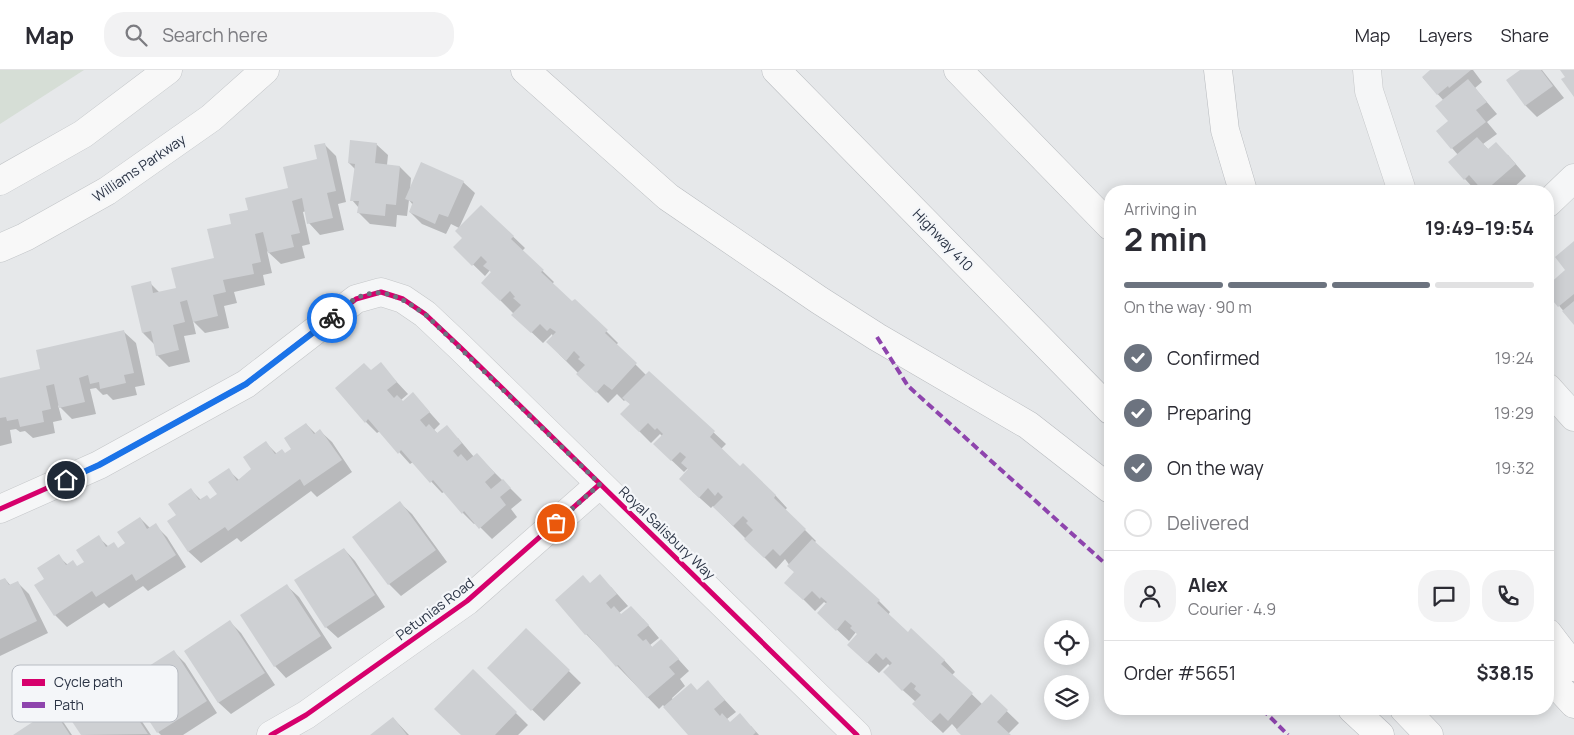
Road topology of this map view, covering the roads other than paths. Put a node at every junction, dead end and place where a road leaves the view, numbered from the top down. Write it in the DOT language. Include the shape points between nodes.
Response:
graph roads {
  1 [pos="168,70"];
  2 [pos="265,70"];
  3 [pos="525,70"];
  4 [pos="776,70"];
  5 [pos="958,70"];
  6 [pos="1218,70"];
  7 [pos="1367,70"];
  8 [pos="1574,178"];
  9 [pos="0,181"];
  10 [pos="1241,185"];
  11 [pos="1400,185"];
  12 [pos="1554,197"];
  13 [pos="1104,220"];
  14 [pos="0,248"];
  15 [pos="1554,395"];
  16 [pos="1104,404"];
  17 [pos="1574,418"];
  18 [pos="600,484"];
  19 [pos="1104,484"];
  20 [pos="0,509"];
  21 [pos="1554,641"];
  22 [pos="1574,667"];
  23 [pos="1554,682"];
  24 [pos="1574,704"];
  25 [pos="1358,715"];
  26 [pos="1410,715"];
  27 [pos="270,735"];
  28 [pos="857,735"];
  29 [pos="1380,735"];
  30 [pos="1429,735"];
  1 -- 9 [label="main road" via="83,134"];
  2 -- 14 [label="main road, Williams Parkway" via="211,118 107,191"];
  3 -- 19 [label="main road" via="668,197 877,337 1028,425"];
  4 -- 16 [label="main road, Highway 410"];
  5 -- 13 [label="main road"];
  6 -- 10 [label="main road" via="1225,130"];
  7 -- 11 [label="street" via="1368,91"];
  8 -- 12 [label="street"];
  15 -- 17 [label="street"];
  18 -- 20 [label="street, Royal Salisbury Way" via="425,314 403,299 381,292 356,298 246,384 99,465"];
  18 -- 27 [label="street, Petunias Road" via="467,602 306,715"];
  18 -- 28 [label="street, Royal Salisbury Way"];
  21 -- 22 [label="main road"];
  23 -- 24 [label="main road"];
  25 -- 29 [label="main road"];
  26 -- 30 [label="main road"];
}
